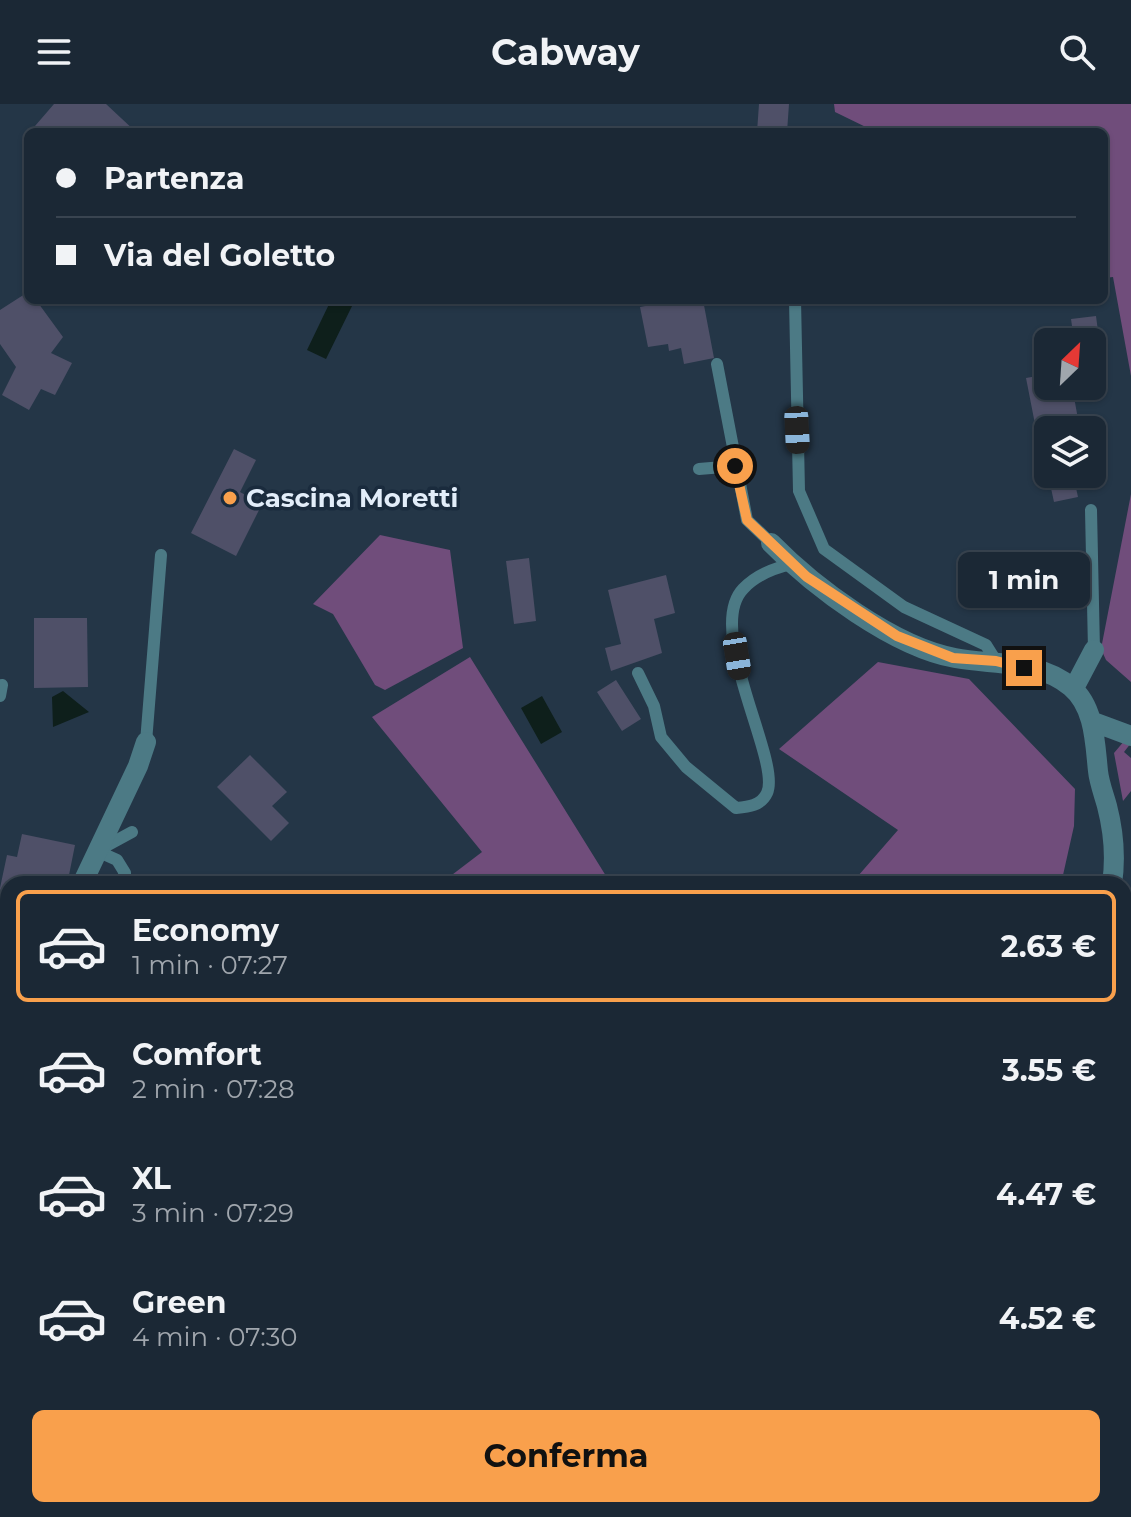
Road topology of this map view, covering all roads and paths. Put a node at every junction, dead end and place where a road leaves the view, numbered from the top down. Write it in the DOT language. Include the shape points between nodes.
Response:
graph roads {
  1 [pos="795,304"];
  2 [pos="717,364"];
  3 [pos="735,466"];
  4 [pos="699,469"];
  5 [pos="1091,510"];
  6 [pos="771,543"];
  7 [pos="161,555"];
  8 [pos="792,564"];
  9 [pos="1094,650"];
  10 [pos="996,661"];
  11 [pos="638,673"];
  12 [pos="1074,688"];
  13 [pos="1091,721"];
  14 [pos="1131,736"];
  15 [pos="146,742"];
  16 [pos="132,832"];
  17 [pos="97,851"];
  18 [pos="86,876"];
  19 [pos="124,876"];
  20 [pos="1113,876"];
  1 -- 10 [label="lane" via="799,491 824,549 904,607 986,645"];
  2 -- 3 [label="lane"];
  3 -- 4 [label="lane"];
  3 -- 6 [label="lane" via="747,520"];
  5 -- 9 [label="lane"];
  6 -- 8 [label="street"];
  7 -- 15 [label="lane"];
  8 -- 10 [label="street" via="897,636 953,658"];
  8 -- 11 [label="lane" via="763,574 741,591 734,608 741,679 767,766 769,791 761,801 736,808 686,767 661,737"];
  9 -- 12 [label="street"];
  10 -- 12 [label="street" via="1053,675"];
  12 -- 13 [label="street"];
  13 -- 14 [label="street"];
  13 -- 20 [label="street" via="1116,857"];
  15 -- 17 [label="street"];
  16 -- 17 [label="lane"];
  17 -- 18 [label="street"];
  17 -- 19 [label="lane" via="117,860"];
}
